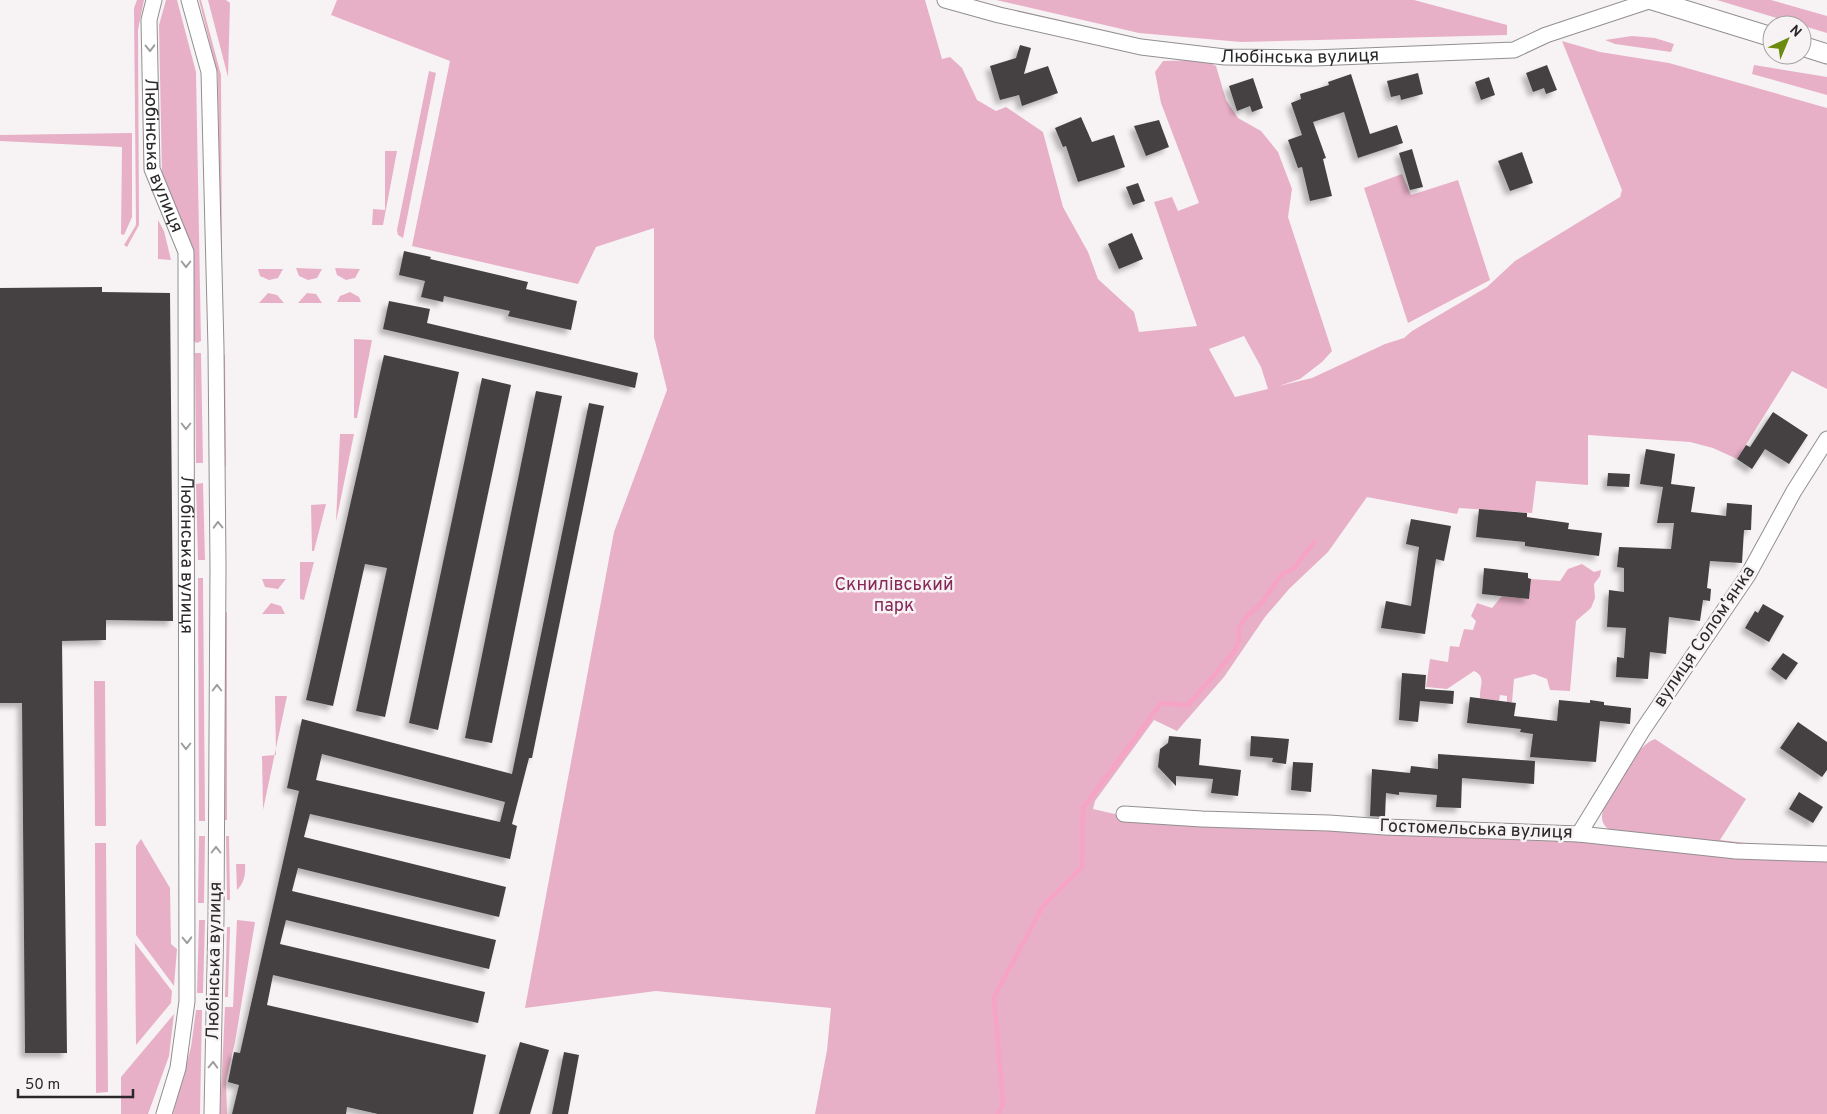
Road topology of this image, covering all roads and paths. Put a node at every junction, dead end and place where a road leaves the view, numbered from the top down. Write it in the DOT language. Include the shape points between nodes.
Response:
graph roads {
  1 [pos="154,0"];
  2 [pos="189,0"];
  3 [pos="945,0"];
  4 [pos="1652,0"];
  5 [pos="1762,34"];
  6 [pos="1812,49"];
  7 [pos="1827,54"];
  8 [pos="1827,439"];
  9 [pos="1124,814"];
  10 [pos="1579,834"];
  11 [pos="1827,854"];
  12 [pos="164,1114"];
  13 [pos="212,1114"];
  1 -- 12 [label="street, Любінська вулиця, one-way" via="149,20 152,169 186,252 188,1001 178,1068"];
  13 -- 2 [label="street, Любінська вулиця, one-way" via="218,567 216,348 209,72"];
  3 -- 4 [label="street, Любінська вулиця" via="1141,47 1225,57 1304,58 1514,50 1546,35"];
  4 -- 5 [label="main road, Любінська вулиця"];
  6 -- 7 [label="main road"];
  8 -- 10 [label="street, вулиця Соломʼянка" via="1748,575 1640,734"];
  9 -- 10 [label="street, Гостомельська вулиця" via="1202,820"];
  10 -- 11 [label="street, Гостомельська вулиця" via="1736,851"];
}
